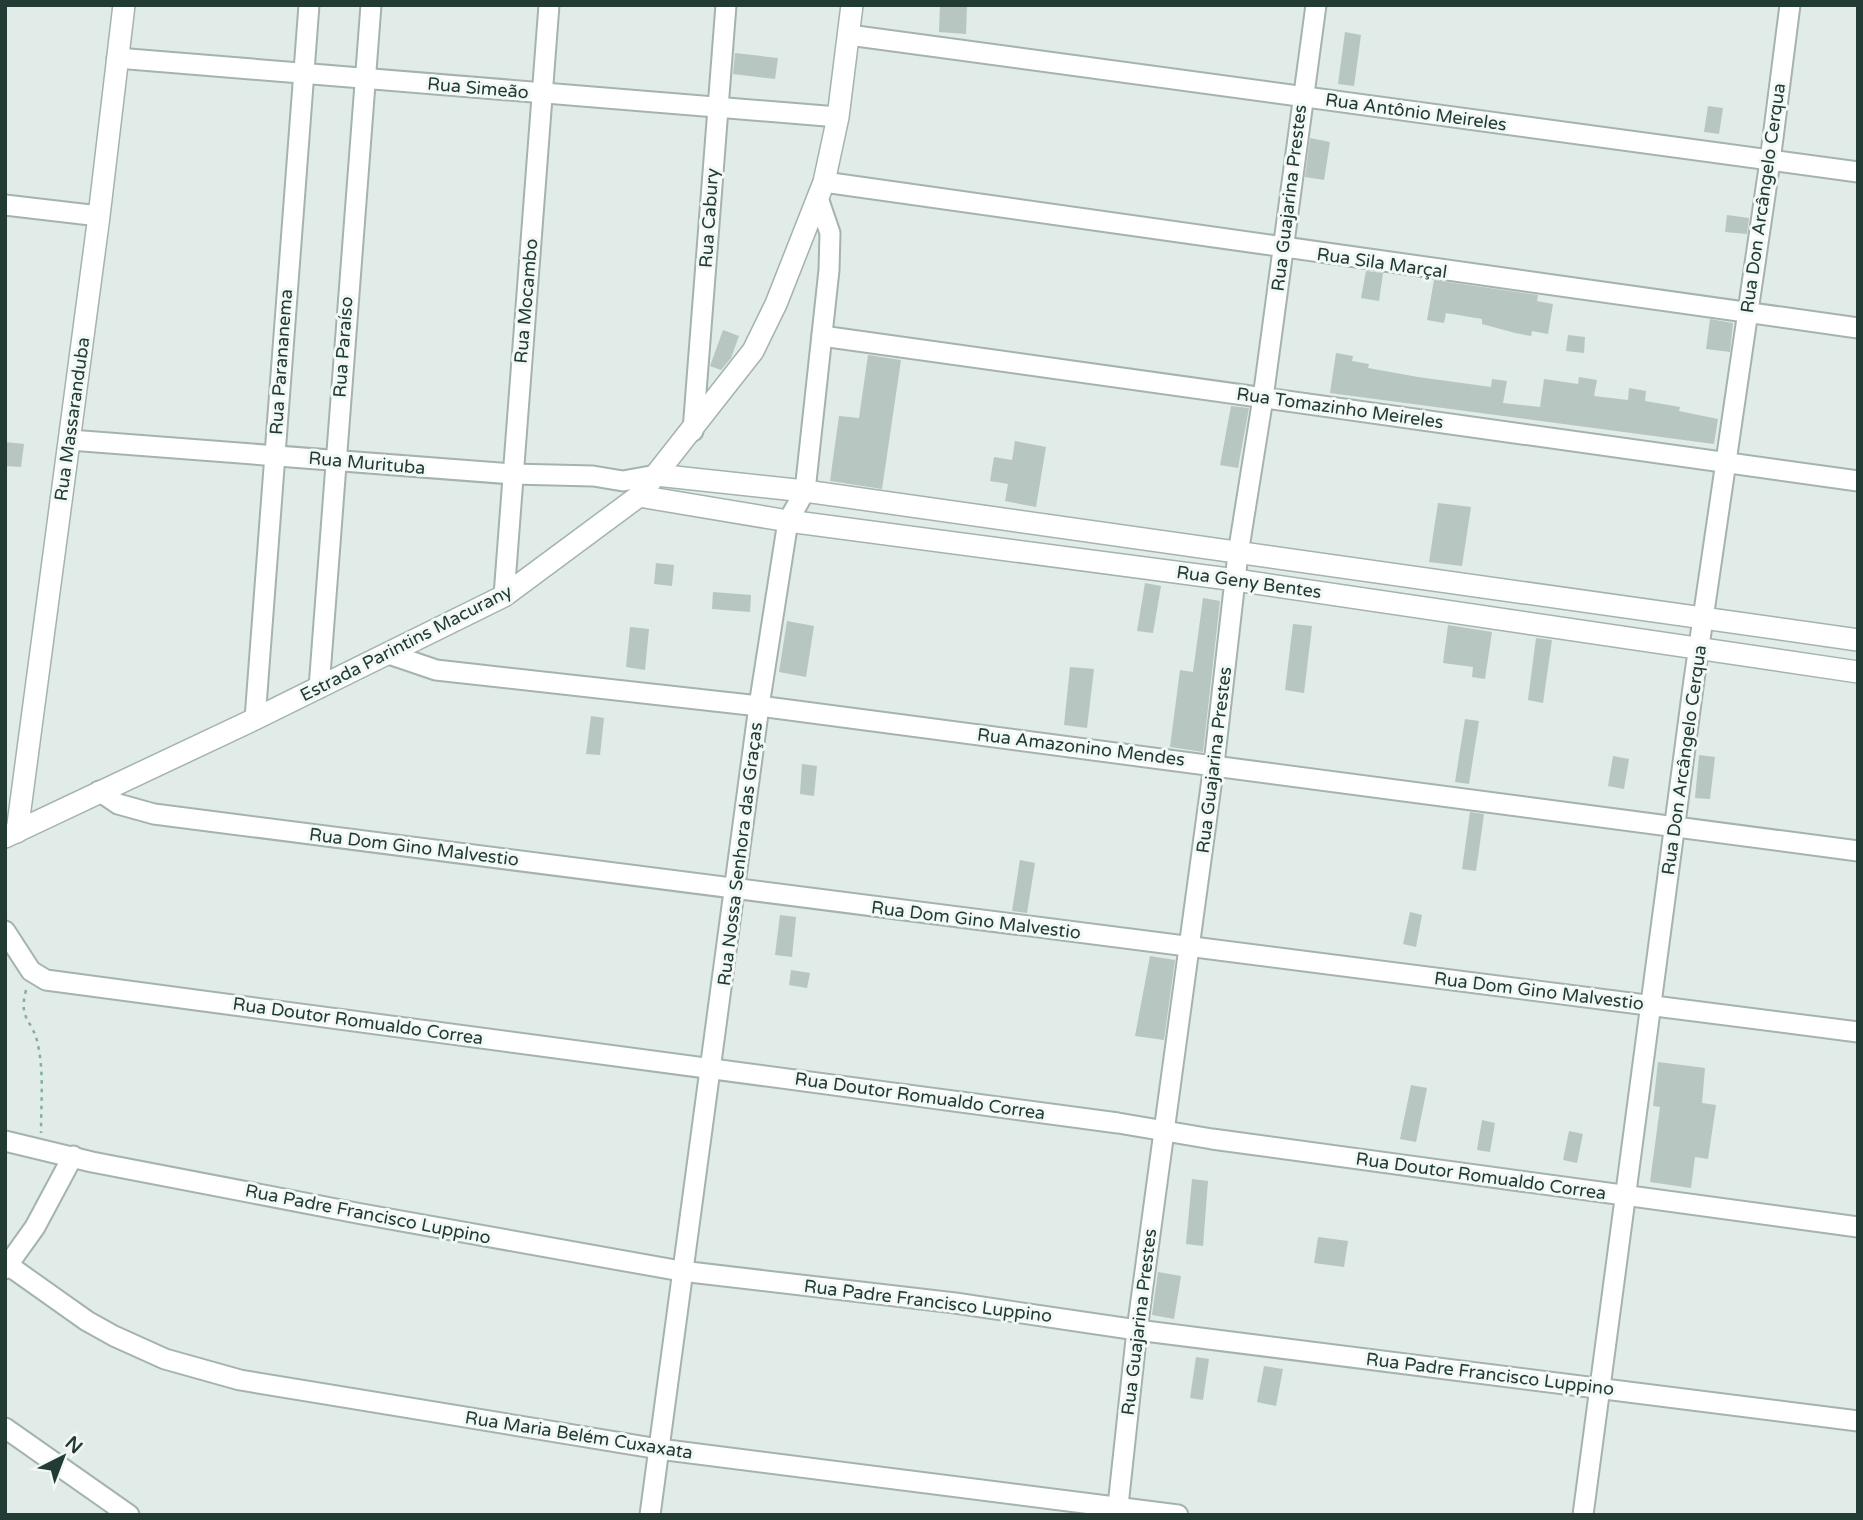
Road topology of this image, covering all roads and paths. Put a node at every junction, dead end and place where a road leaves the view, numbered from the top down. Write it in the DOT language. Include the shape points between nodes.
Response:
graph roads {
  1 [pos="124,5"];
  2 [pos="309,5"];
  3 [pos="370,5"];
  4 [pos="549,5"];
  5 [pos="726,5"];
  6 [pos="852,5"];
  7 [pos="1315,5"];
  8 [pos="1790,5"];
  9 [pos="849,35"];
  10 [pos="117,58"];
  11 [pos="303,73"];
  12 [pos="364,79"];
  13 [pos="542,93"];
  14 [pos="1301,96"];
  15 [pos="717,106"];
  16 [pos="838,117"];
  17 [pos="1770,161"];
  18 [pos="1858,172"];
  19 [pos="821,190"];
  20 [pos="5,205"];
  21 [pos="99,216"];
  22 [pos="1283,249"];
  23 [pos="1747,312"];
  24 [pos="1858,328"];
  25 [pos="822,336"];
  26 [pos="1263,398"];
  27 [pos="693,431"];
  28 [pos="70,440"];
  29 [pos="274,455"];
  30 [pos="334,460"];
  31 [pos="1724,461"];
  32 [pos="512,474"];
  33 [pos="656,475"];
  34 [pos="623,481"];
  35 [pos="1858,481"];
  36 [pos="806,491"];
  37 [pos="639,496"];
  38 [pos="788,521"];
  39 [pos="1238,554"];
  40 [pos="1236,580"];
  41 [pos="504,596"];
  42 [pos="1705,618"];
  43 [pos="1858,640"];
  44 [pos="1699,649"];
  45 [pos="389,654"];
  46 [pos="1858,672"];
  47 [pos="319,688"];
  48 [pos="759,706"];
  49 [pos="255,719"];
  50 [pos="1214,764"];
  51 [pos="99,792"];
  52 [pos="1675,825"];
  53 [pos="11,834"];
  54 [pos="1858,851"];
  55 [pos="736,889"];
  56 [pos="5,930"];
  57 [pos="1190,946"];
  58 [pos="35,975"];
  59 [pos="1651,1004"];
  60 [pos="1858,1032"];
  61 [pos="710,1068"];
  62 [pos="1164,1131"];
  63 [pos="5,1141"];
  64 [pos="41,1150"];
  65 [pos="73,1156"];
  66 [pos="1626,1195"];
  67 [pos="1858,1227"];
  68 [pos="7,1267"];
  69 [pos="681,1270"];
  70 [pos="1137,1330"];
  71 [pos="1600,1388"];
  72 [pos="1858,1420"];
  73 [pos="5,1428"];
  74 [pos="659,1449"];
  75 [pos="1117,1511"];
  76 [pos="128,1515"];
  77 [pos="650,1515"];
  78 [pos="1178,1515"];
  79 [pos="1583,1515"];
  1 -- 10 [label="street, Rua Massaranduba"];
  2 -- 11 [label="street, Rua Parananema"];
  3 -- 12 [label="street, Rua Paraíso"];
  4 -- 13 [label="street, Rua Mocambo"];
  5 -- 15 [label="street, Rua Cabury"];
  6 -- 9 [label="street, Estrada Parintins Macurany"];
  7 -- 14 [label="street, Rua Guajarina Prestes"];
  8 -- 17 [label="street, Rua Don Arcângelo Cerqua"];
  9 -- 14 [label="street, Rua Antônio Meireles"];
  9 -- 16 [label="street, Estrada Parintins Macurany"];
  10 -- 11 [label="street, Rua Simeão"];
  10 -- 21 [label="street, Rua Massaranduba"];
  11 -- 12 [label="street, Rua Simeão"];
  11 -- 29 [label="street, Rua Parananema"];
  12 -- 13 [label="street, Rua Simeão"];
  12 -- 30 [label="street, Rua Paraíso"];
  13 -- 15 [label="street, Rua Simeão"];
  13 -- 32 [label="street, Rua Mocambo"];
  14 -- 17 [label="street, Rua Antônio Meireles"];
  14 -- 22 [label="street, Rua Guajarina Prestes"];
  15 -- 16 [label="street, Rua Simeão"];
  15 -- 27 [label="street, Rua Cabury"];
  16 -- 19 [label="street, Estrada Parintins Macurany"];
  17 -- 18 [label="street, Rua Antônio Meireles"];
  17 -- 23 [label="street, Rua Don Arcângelo Cerqua"];
  19 -- 22 [label="street, Rua Sila Marçal"];
  19 -- 25 [label="street, Rua Nossa Senhora das Graças" via="830,233"];
  19 -- 27 [label="street, Estrada Parintins Macurany" via="753,351"];
  20 -- 21 [label="street"];
  21 -- 28 [label="street, Rua Massaranduba"];
  22 -- 23 [label="street, Rua Sila Marçal"];
  22 -- 26 [label="street, Rua Guajarina Prestes"];
  23 -- 24 [label="street, Rua Sila Marçal"];
  23 -- 31 [label="street, Rua Don Arcângelo Cerqua"];
  25 -- 26 [label="street, Rua Tomazinho Meireles"];
  25 -- 36 [label="street, Rua Nossa Senhora das Graças"];
  26 -- 31 [label="street, Rua Tomazinho Meireles"];
  26 -- 39 [label="street, Rua Guajarina Prestes"];
  27 -- 33 [label="street, Estrada Parintins Macurany"];
  28 -- 29 [label="street, Rua Murituba"];
  28 -- 53 [label="street, Rua Massaranduba"];
  29 -- 30 [label="street, Rua Murituba"];
  29 -- 49 [label="street, Rua Parananema"];
  30 -- 32 [label="street, Rua Murituba"];
  30 -- 47 [label="street, Rua Paraíso"];
  31 -- 35 [label="street, Rua Tomazinho Meireles"];
  31 -- 42 [label="street, Rua Don Arcângelo Cerqua"];
  32 -- 34 [label="street, Rua Murituba"];
  32 -- 41 [label="street, Rua Mocambo"];
  33 -- 34 [label="street, Rua Murituba"];
  33 -- 36 [label="street, Rua Geny Bentes"];
  33 -- 37 [label="street, Estrada Parintins Macurany"];
  34 -- 37 [label="street"];
  36 -- 38 [label="street, Rua Nossa Senhora das Graças"];
  36 -- 39 [label="street, Rua Geny Bentes"];
  37 -- 38 [label="street, Rua Geny Bentes"];
  37 -- 41 [label="street, Estrada Parintins Macurany"];
  38 -- 40 [label="street, Rua Geny Bentes"];
  38 -- 48 [label="street, Rua Nossa Senhora das Graças"];
  39 -- 40 [label="street, Rua Guajarina Prestes"];
  39 -- 42 [label="street, Rua Geny Bentes"];
  40 -- 44 [label="street, Rua Geny Bentes"];
  40 -- 50 [label="street, Rua Guajarina Prestes"];
  41 -- 45 [label="street, Estrada Parintins Macurany"];
  42 -- 43 [label="street, Rua Geny Bentes"];
  42 -- 44 [label="street, Rua Don Arcângelo Cerqua"];
  44 -- 46 [label="street, Rua Geny Bentes"];
  44 -- 52 [label="street, Rua Don Arcângelo Cerqua"];
  45 -- 47 [label="street, Estrada Parintins Macurany"];
  45 -- 48 [label="street, Rua Amazonino Mendes" via="436,670"];
  47 -- 49 [label="street, Estrada Parintins Macurany"];
  48 -- 50 [label="street, Rua Amazonino Mendes"];
  48 -- 55 [label="street, Rua Nossa Senhora das Graças"];
  49 -- 51 [label="street, Estrada Parintins Macurany"];
  50 -- 52 [label="street, Rua Amazonino Mendes"];
  50 -- 57 [label="street, Rua Guajarina Prestes"];
  51 -- 53 [label="street, Estrada Parintins Macurany"];
  51 -- 55 [label="street, Rua Dom Gino Malvestio" via="118,804 154,814"];
  52 -- 54 [label="street, Rua Amazonino Mendes"];
  52 -- 59 [label="street, Rua Don Arcângelo Cerqua"];
  55 -- 57 [label="street, Rua Dom Gino Malvestio"];
  55 -- 61 [label="street, Rua Nossa Senhora das Graças"];
  56 -- 58 [label="street"];
  57 -- 59 [label="street, Rua Dom Gino Malvestio"];
  57 -- 62 [label="street, Rua Guajarina Prestes"];
  58 -- 61 [label="street, Rua Doutor Romualdo Correa"];
  58 -- 64 [label="path" via="25,990 22,1010 38,1042"];
  59 -- 60 [label="street, Rua Dom Gino Malvestio"];
  59 -- 66 [label="street, Rua Don Arcângelo Cerqua"];
  61 -- 62 [label="street, Rua Doutor Romualdo Correa"];
  61 -- 69 [label="street, Rua Nossa Senhora das Graças"];
  62 -- 66 [label="street, Rua Doutor Romualdo Correa"];
  62 -- 70 [label="street, Rua Guajarina Prestes"];
  63 -- 64 [label="street, Rua Padre Francisco Luppino"];
  64 -- 65 [label="street, Rua Padre Francisco Luppino"];
  65 -- 68 [label="street" via="35,1227"];
  65 -- 69 [label="street, Rua Padre Francisco Luppino" via="362,1214"];
  66 -- 67 [label="street, Rua Doutor Romualdo Correa"];
  66 -- 71 [label="street, Rua Don Arcângelo Cerqua"];
  68 -- 74 [label="street, Rua Maria Belém Cuxaxata" via="87,1321 198,1370"];
  69 -- 70 [label="street, Rua Padre Francisco Luppino"];
  69 -- 74 [label="street, Rua Nossa Senhora das Graças"];
  70 -- 71 [label="street, Rua Padre Francisco Luppino"];
  70 -- 75 [label="street, Rua Guajarina Prestes"];
  71 -- 72 [label="street, Rua Padre Francisco Luppino"];
  71 -- 79 [label="street, Rua Don Arcângelo Cerqua"];
  73 -- 76 [label="street"];
  74 -- 75 [label="street, Rua Maria Belém Cuxaxata"];
  74 -- 77 [label="street, Rua Nossa Senhora das Graças"];
  75 -- 78 [label="street, Rua Maria Belém Cuxaxata"];
}
